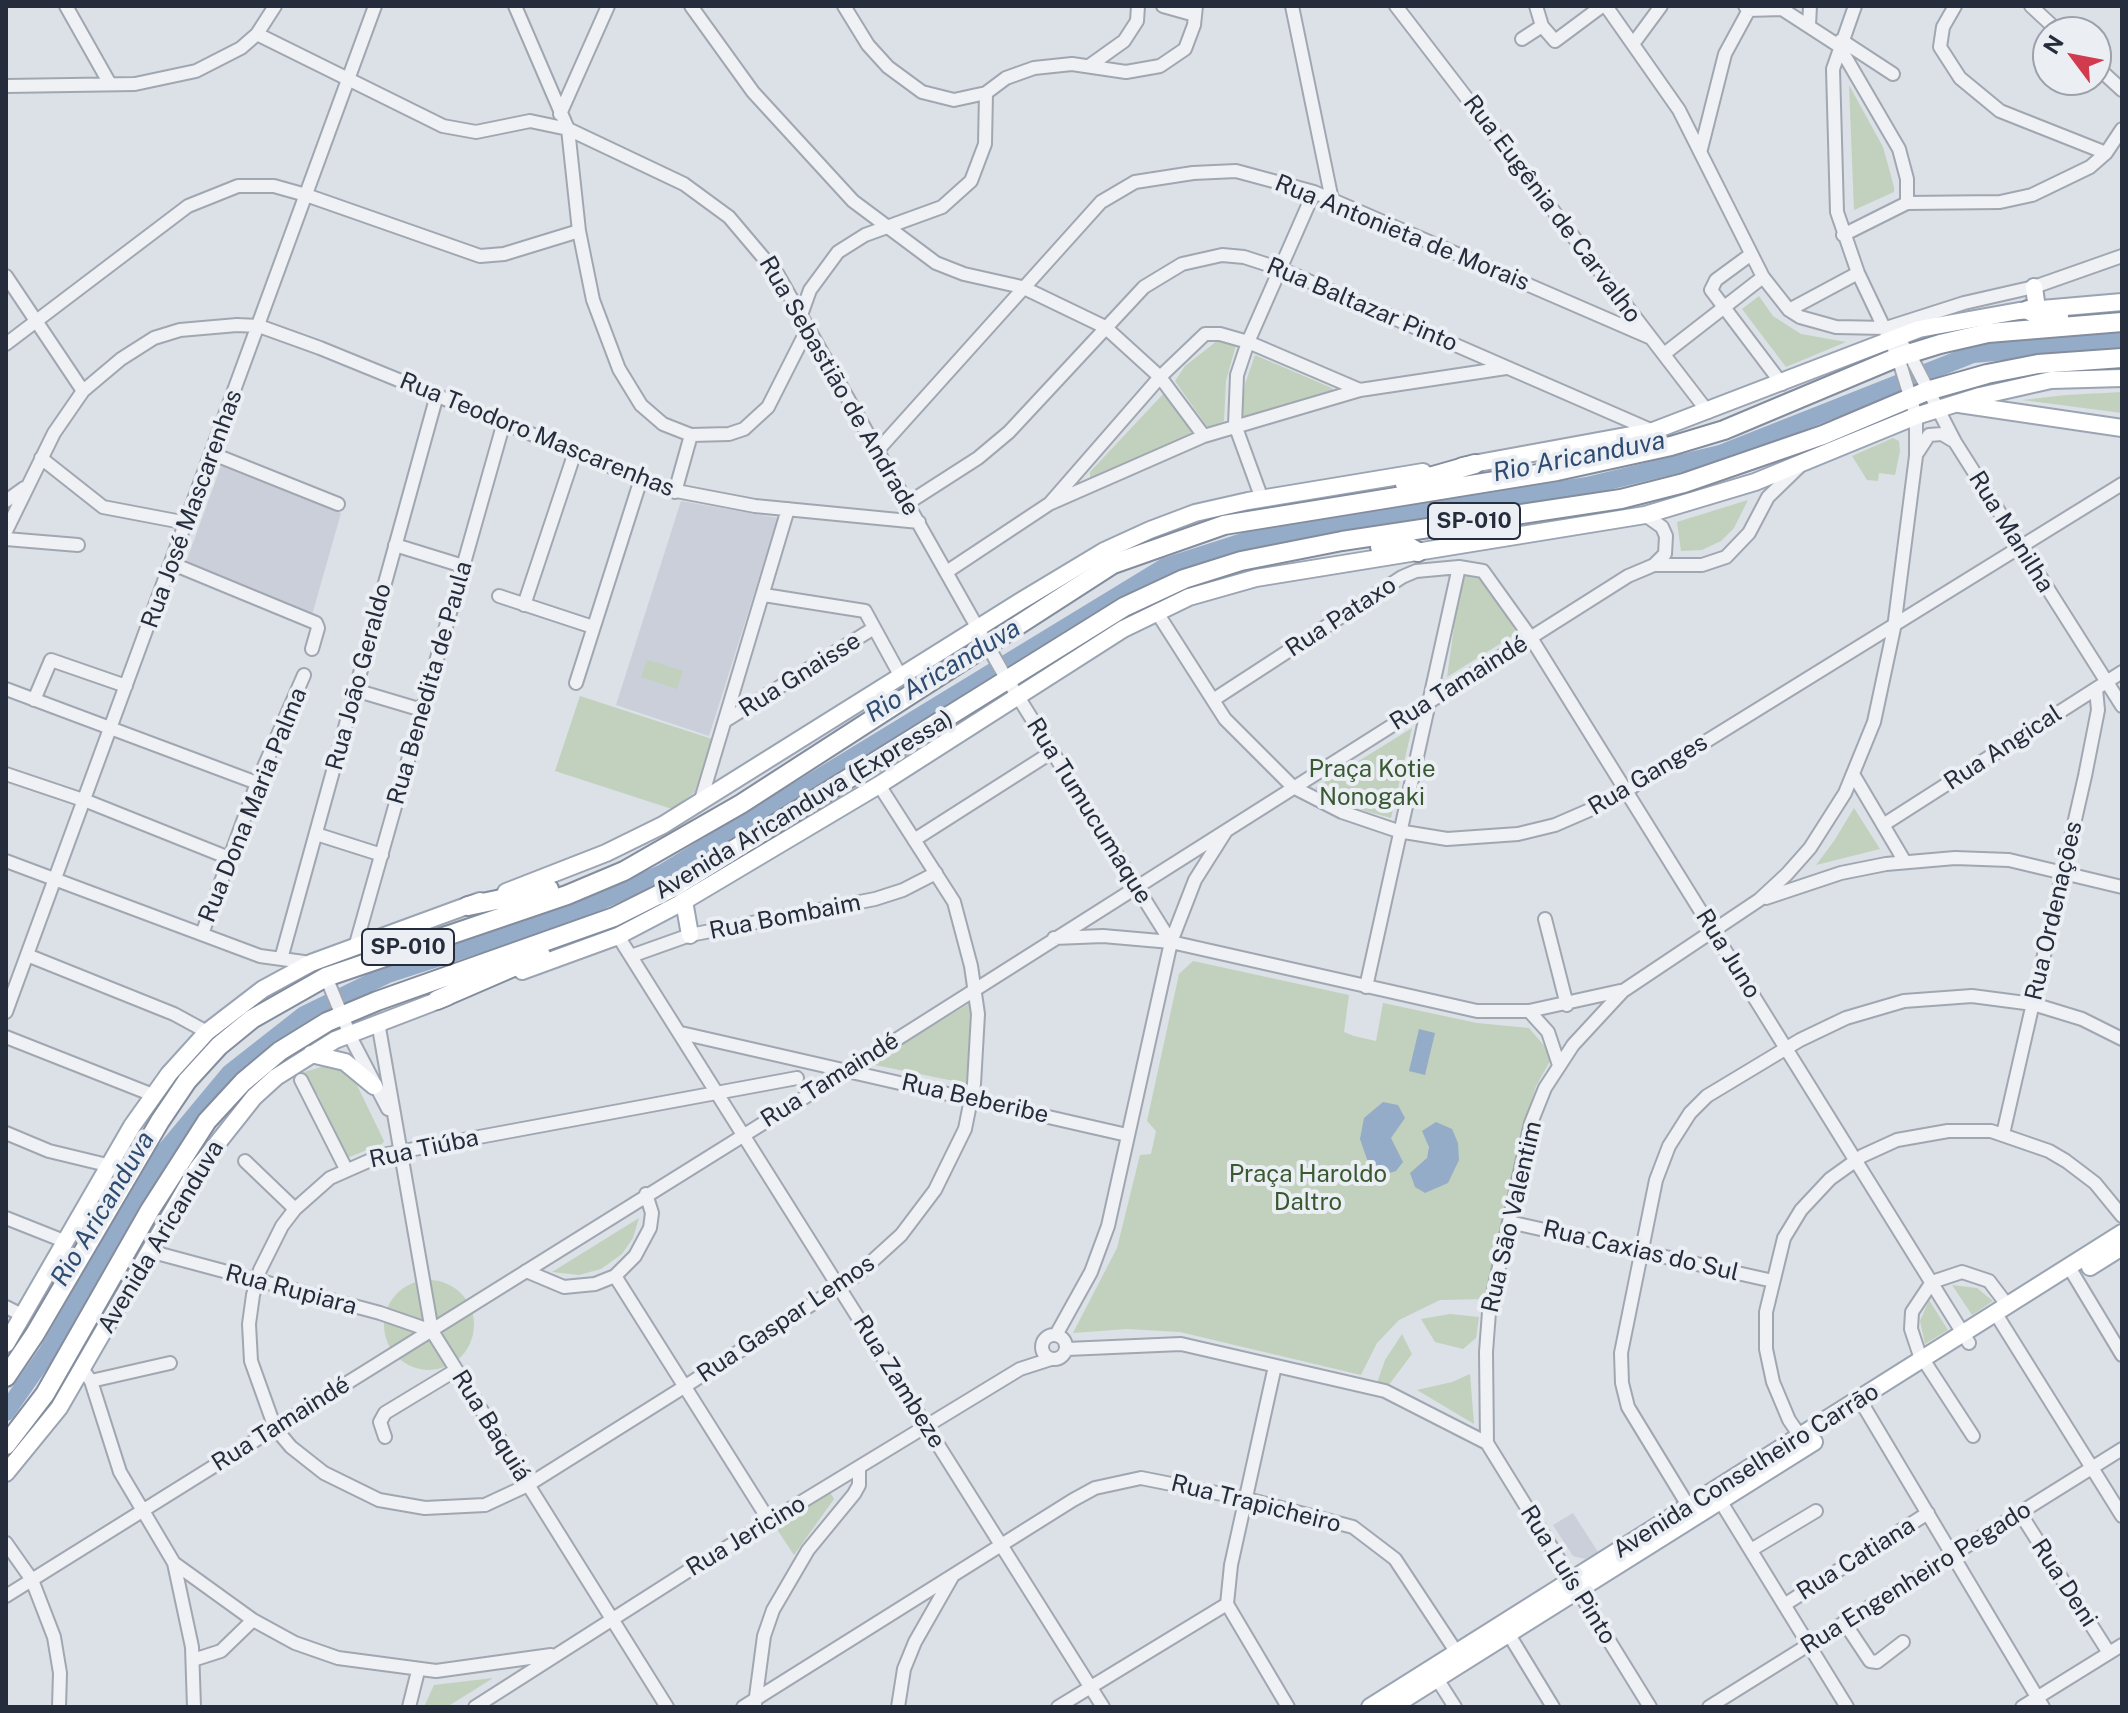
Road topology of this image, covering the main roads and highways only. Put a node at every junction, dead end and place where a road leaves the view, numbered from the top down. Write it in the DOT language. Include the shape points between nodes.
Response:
graph roads {
  1 [pos="2034,287"];
  2 [pos="2122,302"];
  3 [pos="2033,309"];
  4 [pos="2122,313"];
  5 [pos="2122,322"];
  6 [pos="1900,350"];
  7 [pos="2122,358"];
  8 [pos="2122,378"];
  9 [pos="1954,404"];
  10 [pos="2122,428"];
  11 [pos="1475,464"];
  12 [pos="1335,506"];
  13 [pos="1418,552"];
  14 [pos="1258,558"];
  15 [pos="985,641"];
  16 [pos="682,839"];
  17 [pos="684,901"];
  18 [pos="468,906"];
  19 [pos="614,917"];
  20 [pos="690,935"];
  21 [pos="437,1000"];
  22 [pos="339,1020"];
  23 [pos="311,1054"];
  24 [pos="374,1086"];
  25 [pos="2122,1233"];
  26 [pos="2122,1247"];
  27 [pos="2072,1272"];
  28 [pos="6,1344"];
  29 [pos="6,1377"];
  30 [pos="6,1445"];
  31 [pos="6,1473"];
  32 [pos="1434,1674"];
  33 [pos="1370,1707"];
  34 [pos="1392,1707"];
  1 -- 3 [label="main road"];
  2 -- 3 [label="main road"];
  3 -- 4 [label="highway" via="2040,316"];
  3 -- 6 [label="main road" via="1972,317"];
  5 -- 6 [label="highway, Avenida Aricanduva (Expressa) / SP-010" via="1988,333"];
  6 -- 11 [label="main road" via="1782,384 1653,431"];
  6 -- 12 [label="highway, Avenida Aricanduva (Expressa) / SP-010" via="1724,430 1671,446 1557,471"];
  7 -- 14 [label="highway, SP-010" via="2038,364 1918,389 1748,462 1621,499"];
  8 -- 9 [label="main road" via="2051,380"];
  9 -- 10 [label="main road"];
  9 -- 13 [label="main road, Avenida Aricanduva" via="1743,486 1645,515"];
  11 -- 12 [label="highway"];
  11 -- 15 [label="main road" via="1195,513 1104,551"];
  12 -- 15 [label="highway, Avenida Aricanduva (Expressa) / SP-010" via="1224,525 1156,547 1113,564"];
  13 -- 14 [label="highway" via="1399,544"];
  13 -- 17 [label="main road, Avenida Aricanduva" via="1256,578 1156,611"];
  14 -- 19 [label="highway, Avenida Aricanduva (Expressa) / SP-010" via="1163,588 1124,607 1004,676 730,855"];
  15 -- 16 [label="highway, Avenida Aricanduva (Expressa) / SP-010"];
  15 -- 18 [label="main road" via="900,675 700,803 606,853"];
  16 -- 18 [label="highway" via="550,889"];
  16 -- 29 [label="highway, Avenida Aricanduva (Expressa) / SP-010" via="567,895 327,979 252,1019 187,1081"];
  17 -- 20 [label="main road"];
  17 -- 21 [label="main road, Avenida Aricanduva" via="618,936"];
  18 -- 28 [label="main road" via="311,963 263,989 207,1032 153,1095 107,1165"];
  19 -- 21 [label="highway" via="573,942"];
  19 -- 22 [label="highway, Avenida Aricanduva (Expressa) / SP-010"];
  21 -- 22 [label="main road, Avenida Aricanduva" via="378,1022"];
  22 -- 23 [label="main road, Avenida Aricanduva"];
  22 -- 30 [label="highway, SP-010" via="280,1051 207,1121 45,1394"];
  23 -- 24 [label="main road" via="345,1062"];
  23 -- 31 [label="main road, Avenida Aricanduva" via="276,1077 229,1124 149,1251 87,1375"];
  25 -- 27 [label="main road, Avenida Conselheiro Carrão"];
  26 -- 27 [label="main road, Avenida Conselheiro Carrão"];
  27 -- 32 [label="main road, Avenida Conselheiro Carrão"];
  32 -- 33 [label="main road, Avenida Conselheiro Carrão"];
  32 -- 34 [label="main road, Avenida Conselheiro Carrão"];
}
